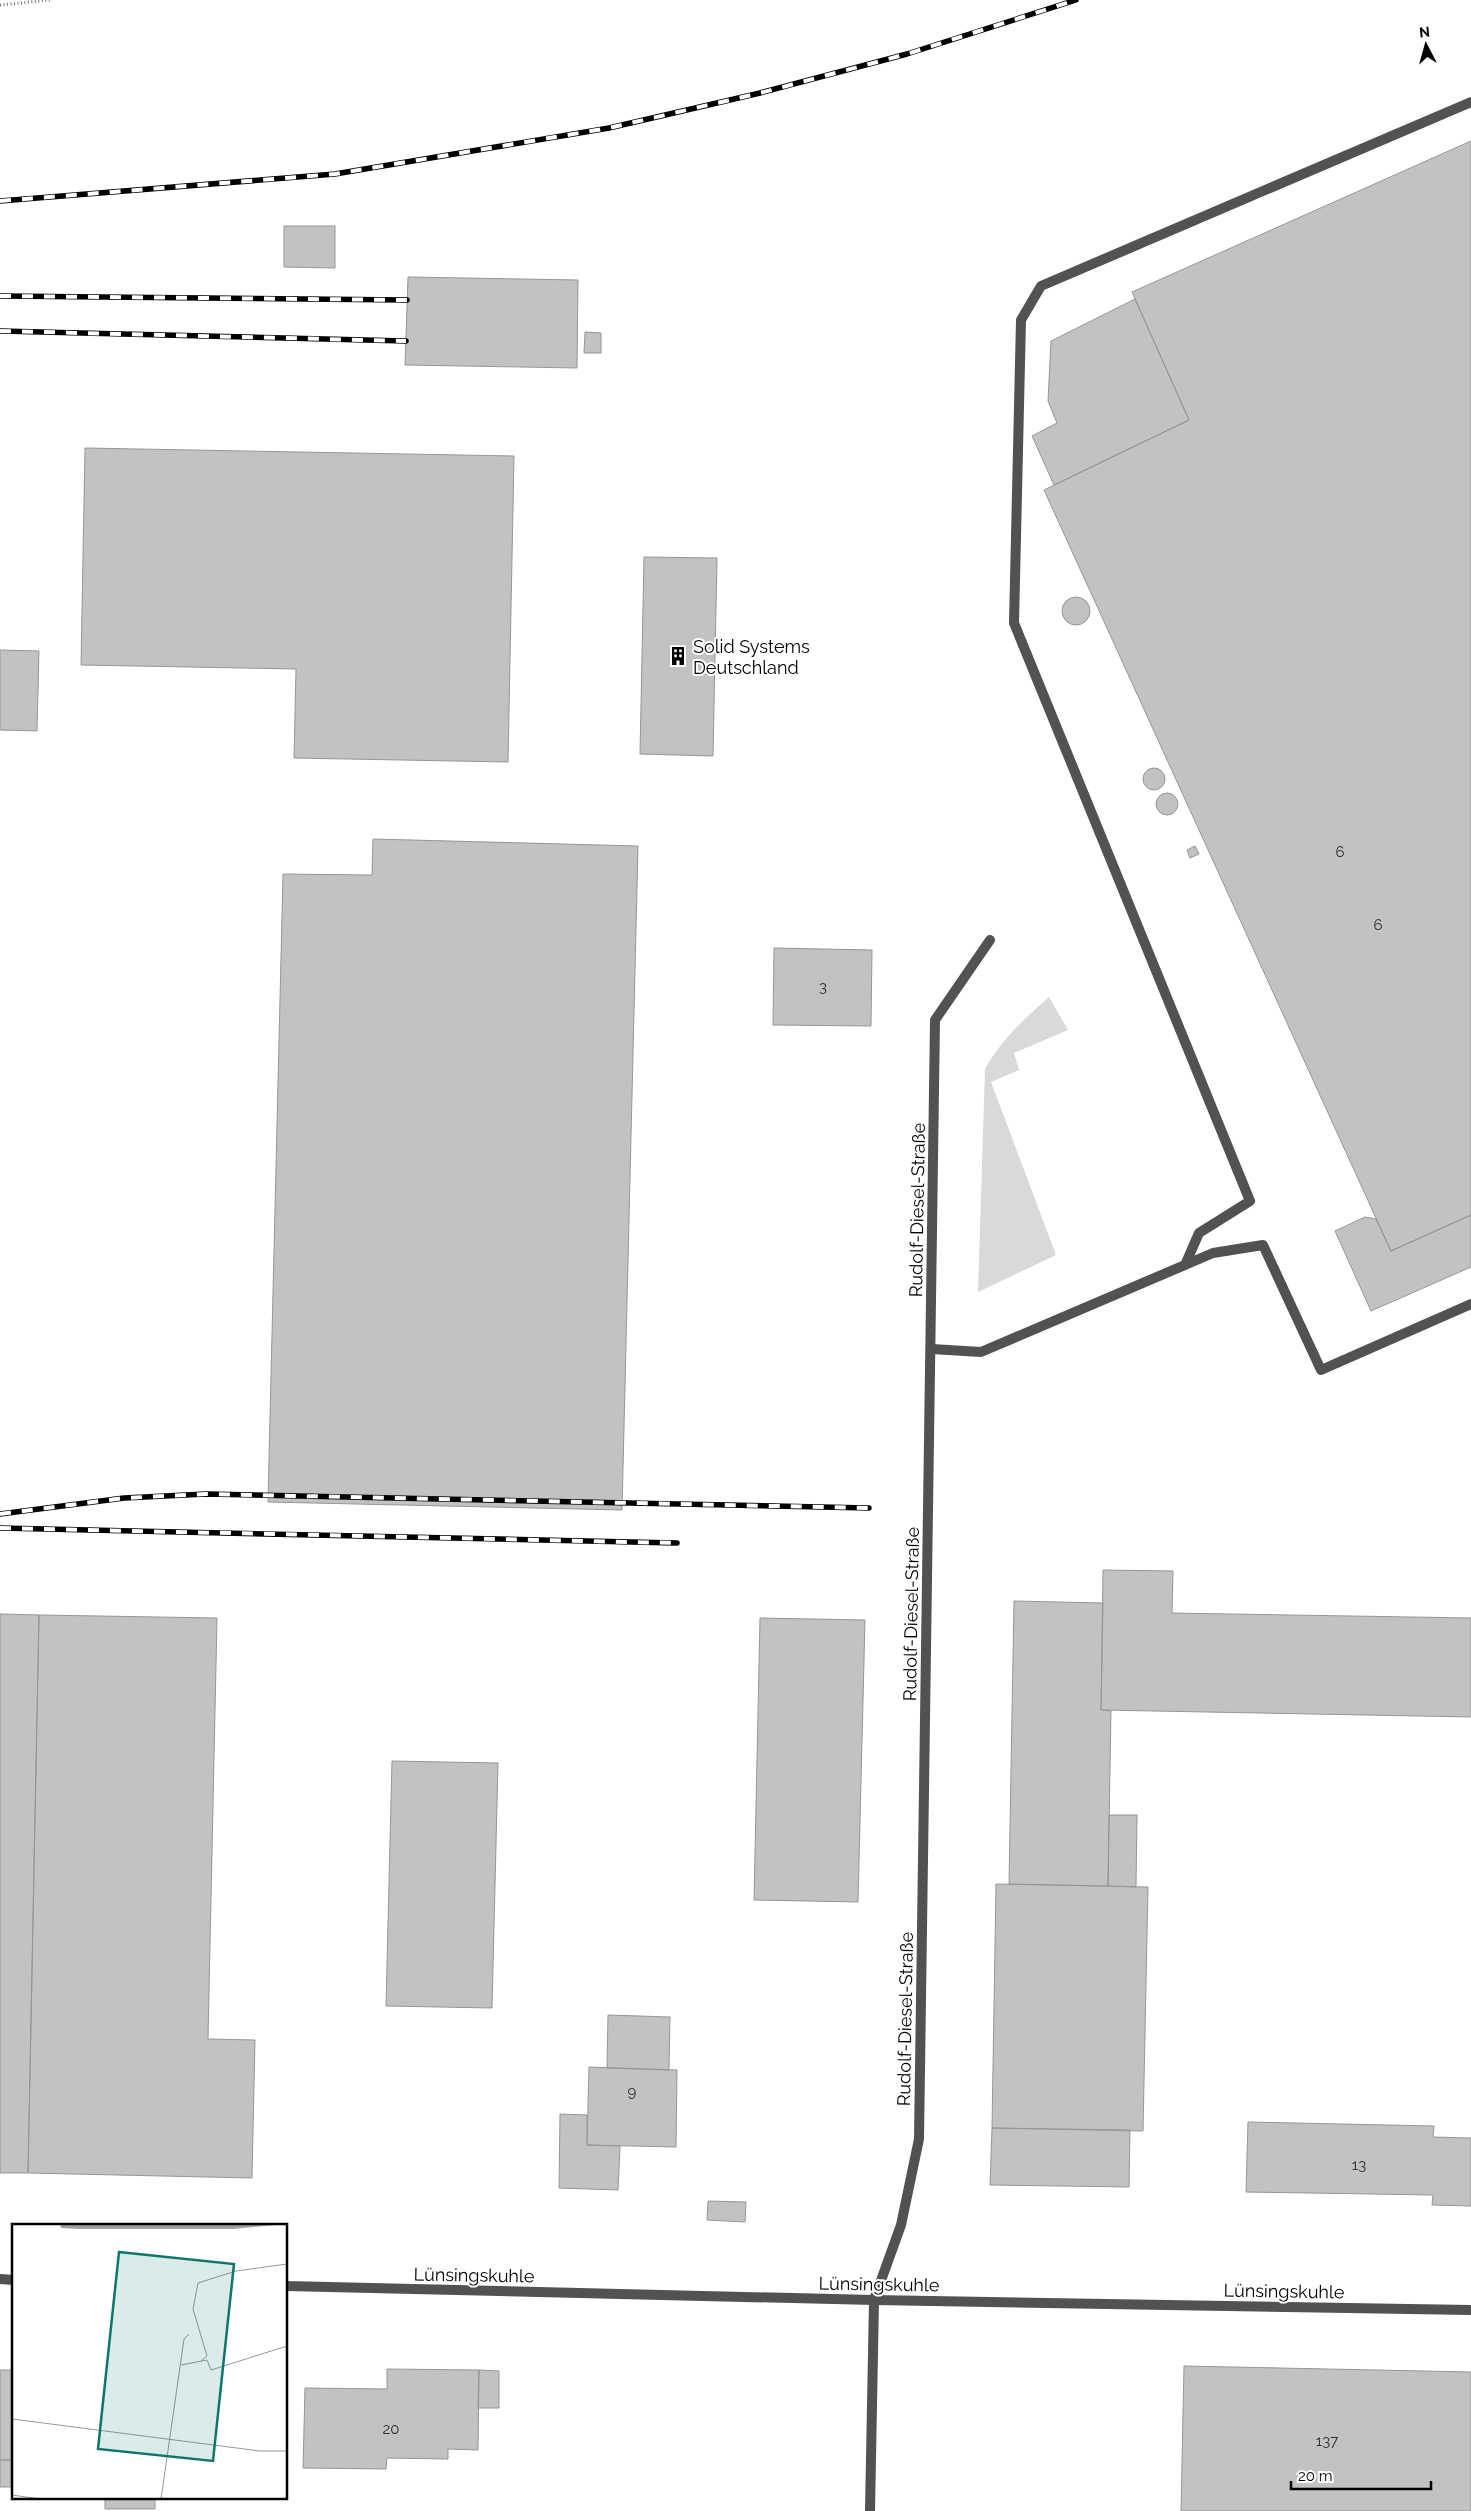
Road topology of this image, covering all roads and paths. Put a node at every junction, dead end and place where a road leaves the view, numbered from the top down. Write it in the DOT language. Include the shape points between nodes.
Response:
graph roads {
  1 [pos="50,0"];
  2 [pos="0,5"];
  3 [pos="1471,102"];
  4 [pos="990,940"];
  5 [pos="1185,1265"];
  6 [pos="1471,1304"];
  7 [pos="932,1349"];
  8 [pos="288,2286"];
  9 [pos="874,2300"];
  10 [pos="1471,2310"];
  11 [pos="870,2511"];
  1 -- 2 [label="path"];
  3 -- 5 [label="street" via="1041,286 1021,320 1014,623 1250,1201 1199,1234"];
  4 -- 7 [label="street, Rudolf-Diesel-Straße" via="935,1020"];
  5 -- 6 [label="street" via="1214,1253 1263,1245 1321,1370"];
  5 -- 7 [label="street" via="982,1352"];
  7 -- 9 [label="street, Rudolf-Diesel-Straße" via="919,2139 900,2225"];
  8 -- 9 [label="street, Lünsingskuhle"];
  9 -- 10 [label="street, Lünsingskuhle"];
  9 -- 11 [label="street, Rudolf-Diesel-Straße"];
}
